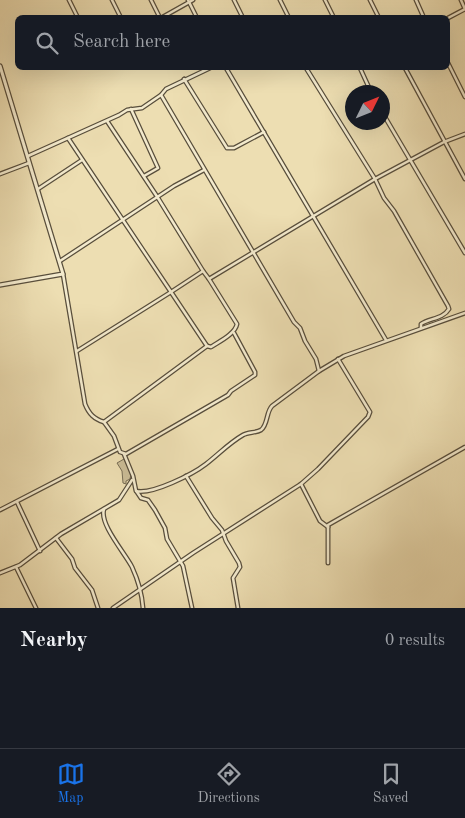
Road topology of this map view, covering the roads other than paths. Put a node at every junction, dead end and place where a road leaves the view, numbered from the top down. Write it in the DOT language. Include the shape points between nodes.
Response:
graph roads {
  1 [pos="70,0"];
  2 [pos="112,0"];
  3 [pos="150,0"];
  4 [pos="193,0"];
  5 [pos="234,0"];
  6 [pos="280,0"];
  7 [pos="325,0"];
  8 [pos="370,0"];
  9 [pos="416,0"];
  10 [pos="461,0"];
  11 [pos="188,1"];
  12 [pos="465,9"];
  13 [pos="77,15"];
  14 [pos="120,15"];
  15 [pos="158,15"];
  16 [pos="165,15"];
  17 [pos="195,15"];
  18 [pos="242,15"];
  19 [pos="288,15"];
  20 [pos="332,15"];
  21 [pos="378,15"];
  22 [pos="423,15"];
  23 [pos="450,17"];
  24 [pos="450,67"];
  25 [pos="0,68"];
  26 [pos="205,70"];
  27 [pos="227,70"];
  28 [pos="307,70"];
  29 [pos="361,70"];
  30 [pos="406,70"];
  31 [pos="184,79"];
  32 [pos="368,85"];
  33 [pos="161,95"];
  34 [pos="465,97"];
  35 [pos="131,109"];
  36 [pos="107,121"];
  37 [pos="390,126"];
  38 [pos="264,132"];
  39 [pos="465,134"];
  40 [pos="68,138"];
  41 [pos="444,142"];
  42 [pos="28,156"];
  43 [pos="82,160"];
  44 [pos="410,160"];
  45 [pos="29,162"];
  46 [pos="204,170"];
  47 [pos="0,174"];
  48 [pos="144,176"];
  49 [pos="375,179"];
  50 [pos="465,179"];
  51 [pos="38,188"];
  52 [pos="158,198"];
  53 [pos="313,215"];
  54 [pos="123,220"];
  55 [pos="253,252"];
  56 [pos="465,253"];
  57 [pos="60,261"];
  58 [pos="202,271"];
  59 [pos="63,274"];
  60 [pos="209,279"];
  61 [pos="0,285"];
  62 [pos="170,292"];
  63 [pos="465,313"];
  64 [pos="421,328"];
  65 [pos="234,333"];
  66 [pos="386,340"];
  67 [pos="208,346"];
  68 [pos="77,351"];
  69 [pos="338,358"];
  70 [pos="319,371"];
  71 [pos="104,422"];
  72 [pos="465,447"];
  73 [pos="118,449"];
  74 [pos="124,454"];
  75 [pos="186,476"];
  76 [pos="133,479"];
  77 [pos="301,484"];
  78 [pos="136,491"];
  79 [pos="16,502"];
  80 [pos="104,509"];
  81 [pos="0,510"];
  82 [pos="328,528"];
  83 [pos="224,533"];
  84 [pos="56,538"];
  85 [pos="40,551"];
  86 [pos="181,562"];
  87 [pos="328,563"];
  88 [pos="16,567"];
  89 [pos="0,573"];
  90 [pos="140,590"];
  91 [pos="36,608"];
  92 [pos="98,608"];
  93 [pos="113,608"];
  94 [pos="143,608"];
  95 [pos="192,608"];
  96 [pos="238,608"];
  1 -- 13 [label="street"];
  2 -- 14 [label="street"];
  3 -- 15 [label="street"];
  4 -- 11 [label="street"];
  5 -- 18 [label="street"];
  6 -- 19 [label="street"];
  7 -- 20 [label="street"];
  8 -- 21 [label="street"];
  9 -- 22 [label="street"];
  10 -- 12 [label="street"];
  11 -- 16 [label="street"];
  11 -- 17 [label="street"];
  12 -- 23 [label="street"];
  24 -- 34 [label="street"];
  25 -- 42 [label="street"];
  26 -- 31 [label="street"];
  27 -- 38 [label="street"];
  28 -- 49 [label="street"];
  29 -- 32 [label="street"];
  30 -- 41 [label="street"];
  31 -- 33 [label="street"];
  31 -- 38 [label="street" via="227,148 234,148"];
  33 -- 35 [label="street" via="142,108"];
  33 -- 46 [label="street"];
  35 -- 36 [label="street"];
  35 -- 48 [label="street" via="158,168"];
  36 -- 40 [label="street"];
  36 -- 48 [label="street"];
  37 -- 44 [label="street"];
  38 -- 53 [label="street"];
  39 -- 41 [label="street"];
  40 -- 42 [label="street"];
  40 -- 43 [label="street"];
  41 -- 44 [label="street"];
  41 -- 50 [label="street"];
  42 -- 45 [label="street"];
  43 -- 51 [label="street"];
  43 -- 54 [label="street"];
  44 -- 49 [label="street"];
  44 -- 56 [label="street"];
  45 -- 47 [label="street"];
  45 -- 51 [label="street"];
  46 -- 52 [label="street"];
  46 -- 55 [label="street"];
  48 -- 52 [label="street"];
  49 -- 53 [label="street"];
  49 -- 64 [label="street" via="449,309 443,315 422,323"];
  51 -- 57 [label="street"];
  52 -- 54 [label="street"];
  52 -- 58 [label="street"];
  53 -- 55 [label="street"];
  53 -- 66 [label="street"];
  54 -- 57 [label="street"];
  54 -- 62 [label="street"];
  55 -- 60 [label="street"];
  55 -- 70 [label="street" via="300,328"];
  57 -- 59 [label="street"];
  58 -- 60 [label="street"];
  58 -- 62 [label="street"];
  59 -- 61 [label="street"];
  59 -- 68 [label="street"];
  60 -- 67 [label="street" via="237,327"];
  62 -- 67 [label="street"];
  62 -- 68 [label="street"];
  63 -- 64 [label="street"];
  64 -- 66 [label="street"];
  65 -- 74 [label="street" via="255,374 228,395"];
  66 -- 69 [label="street"];
  67 -- 71 [label="street"];
  68 -- 71 [label="street" via="88,413"];
  69 -- 70 [label="street"];
  69 -- 77 [label="street" via="370,414"];
  70 -- 75 [label="street" via="269,409 264,428 245,434"];
  71 -- 73 [label="street"];
  72 -- 82 [label="street" via="328,525"];
  73 -- 74 [label="street"];
  73 -- 79 [label="street"];
  74 -- 76 [label="street"];
  75 -- 78 [label="street" via="155,490"];
  75 -- 83 [label="street"];
  76 -- 78 [label="street"];
  76 -- 80 [label="street" via="119,500"];
  77 -- 82 [label="street" via="320,521"];
  77 -- 83 [label="street"];
  78 -- 86 [label="street" via="155,510"];
  79 -- 81 [label="street"];
  79 -- 85 [label="street"];
  80 -- 84 [label="street"];
  80 -- 90 [label="street" via="106,524 132,567"];
  82 -- 87 [label="street"];
  83 -- 86 [label="street"];
  83 -- 96 [label="street" via="240,565 234,578"];
  84 -- 85 [label="street"];
  84 -- 92 [label="street" via="92,590"];
  85 -- 88 [label="street"];
  86 -- 90 [label="street"];
  86 -- 95 [label="street"];
  88 -- 89 [label="street"];
  88 -- 91 [label="street"];
  90 -- 93 [label="street"];
  90 -- 94 [label="street"];
}
